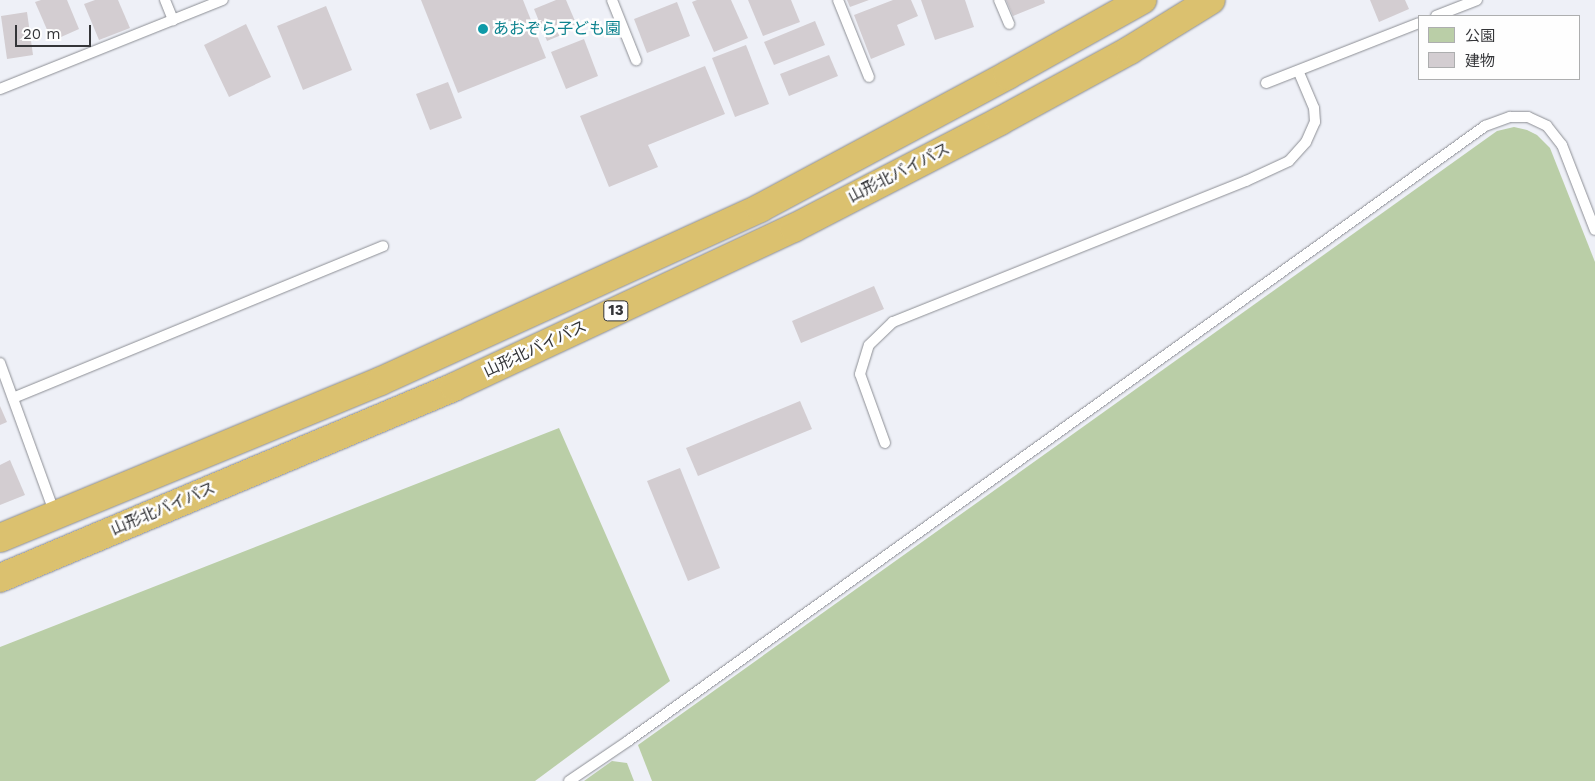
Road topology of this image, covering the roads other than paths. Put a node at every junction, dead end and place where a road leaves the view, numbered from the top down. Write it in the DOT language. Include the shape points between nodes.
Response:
graph roads {
  1 [pos="165,0"];
  2 [pos="223,0"];
  3 [pos="612,0"];
  4 [pos="838,0"];
  5 [pos="1000,0"];
  6 [pos="1142,0"];
  7 [pos="1211,0"];
  8 [pos="1477,0"];
  9 [pos="1439,15"];
  10 [pos="173,20"];
  11 [pos="1418,23"];
  12 [pos="1009,24"];
  13 [pos="636,60"];
  14 [pos="1299,72"];
  15 [pos="869,77"];
  16 [pos="1266,83"];
  17 [pos="0,89"];
  18 [pos="1595,230"];
  19 [pos="383,246"];
  20 [pos="0,363"];
  21 [pos="13,398"];
  22 [pos="886,443"];
  23 [pos="56,515"];
  24 [pos="0,538"];
  25 [pos="0,578"];
  26 [pos="569,781"];
  1 -- 10 [label="lane"];
  2 -- 10 [label="lane"];
  3 -- 13 [label="lane"];
  4 -- 15 [label="lane"];
  5 -- 12 [label="lane"];
  6 -- 23 [label="highway, 山形北バイパス / 13" via="760,208 381,381"];
  7 -- 25 [label="highway, 山形北バイパス / 13" via="1130,50 794,228 454,387"];
  8 -- 9 [label="lane"];
  10 -- 17 [label="lane"];
  11 -- 14 [label="lane"];
  14 -- 16 [label="lane"];
  14 -- 22 [label="lane" via="1314,108 1315,122 1306,142 1290,161 893,322 869,345 860,374"];
  18 -- 26 [label="lane" via="1562,145 1548,126 1528,117 1510,117 1485,126"];
  19 -- 21 [label="lane"];
  20 -- 21 [label="lane"];
  21 -- 23 [label="lane"];
  23 -- 24 [label="highway, 山形北バイパス / 13"];
}
